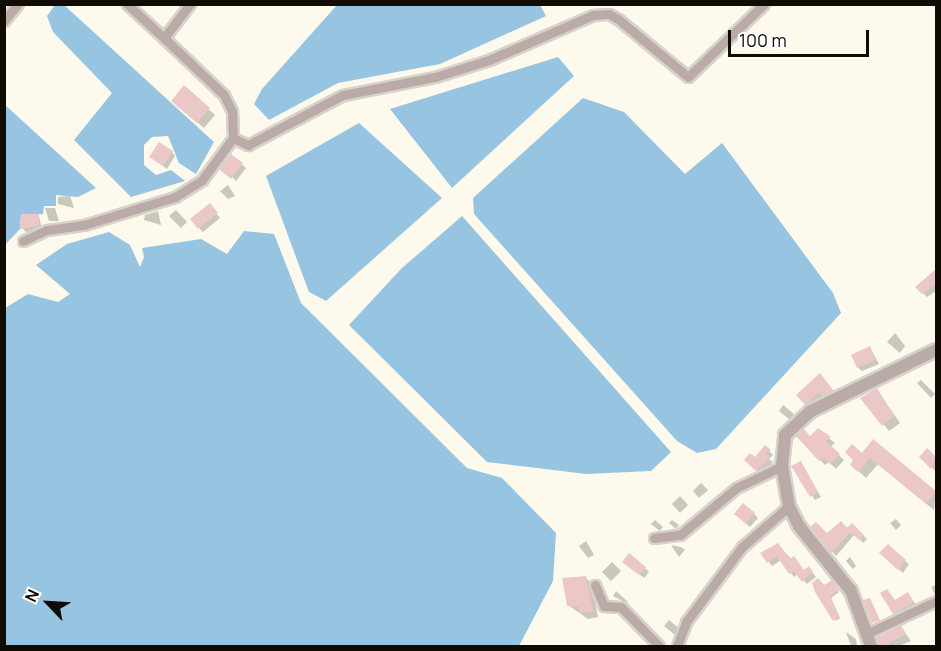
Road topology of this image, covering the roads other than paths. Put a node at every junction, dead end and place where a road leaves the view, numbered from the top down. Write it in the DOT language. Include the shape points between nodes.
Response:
graph roads {
  1 [pos="18,4"];
  2 [pos="127,4"];
  3 [pos="190,4"];
  4 [pos="764,4"];
  5 [pos="4,21"];
  6 [pos="164,38"];
  7 [pos="232,138"];
  8 [pos="22,241"];
  9 [pos="936,350"];
  10 [pos="782,466"];
  11 [pos="789,506"];
  12 [pos="654,538"];
  13 [pos="595,585"];
  14 [pos="936,601"];
  15 [pos="868,640"];
  16 [pos="659,646"];
  17 [pos="677,646"];
  1 -- 5 [label="street"];
  2 -- 6 [label="street"];
  3 -- 6 [label="street"];
  4 -- 7 [label="street" via="688,77 618,19 609,14 593,15 489,60 435,77 343,95 248,145"];
  6 -- 7 [label="street" via="224,95 232,111"];
  7 -- 8 [label="street" via="202,180 176,197 84,225 47,230"];
  9 -- 10 [label="street" via="811,411 785,435"];
  10 -- 11 [label="street"];
  10 -- 12 [label="street" via="736,488 680,535"];
  11 -- 15 [label="street" via="799,526 851,591"];
  11 -- 17 [label="street" via="742,547 686,622"];
  13 -- 16 [label="street" via="604,606 621,607"];
  14 -- 15 [label="street"];
}
